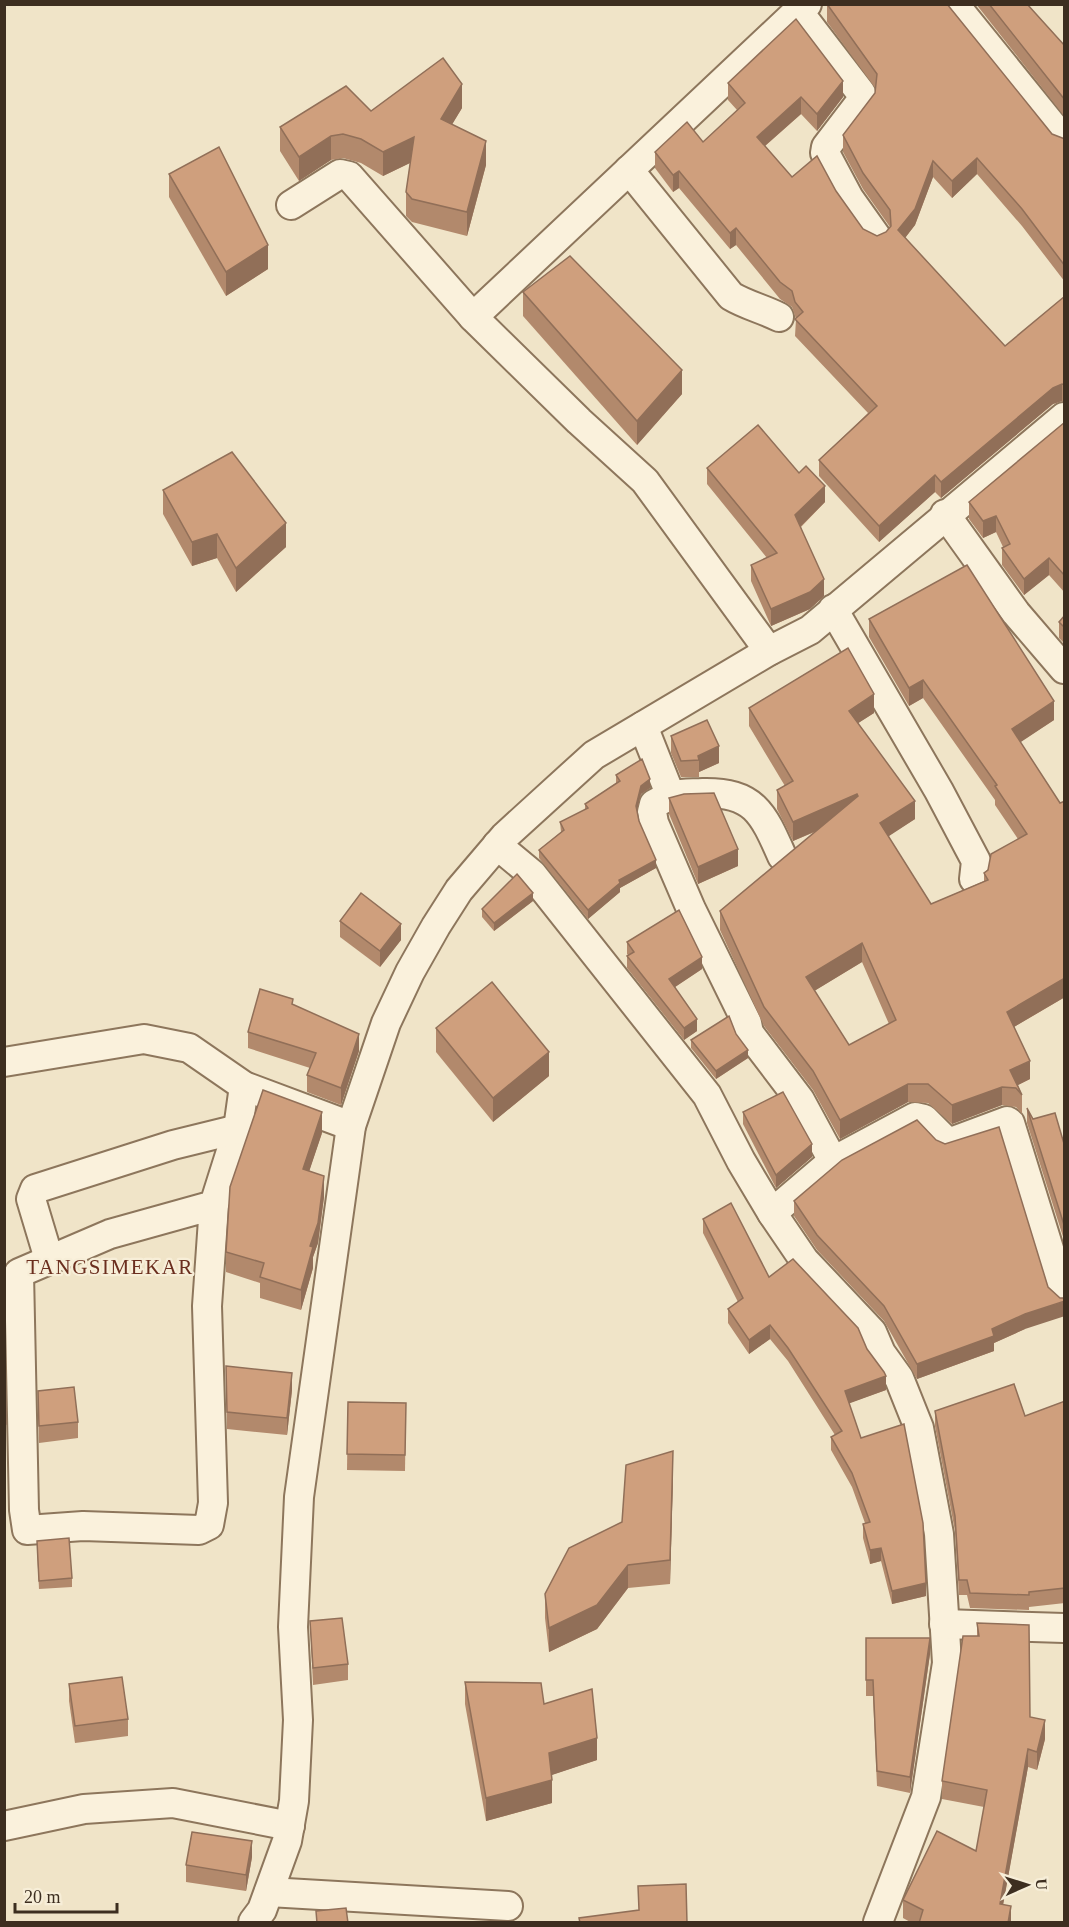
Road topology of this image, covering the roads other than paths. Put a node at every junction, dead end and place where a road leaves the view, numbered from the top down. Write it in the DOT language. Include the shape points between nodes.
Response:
graph roads {
  1 [pos="954,4"];
  2 [pos="802,8"];
  3 [pos="1065,141"];
  4 [pos="628,170"];
  5 [pos="291,205"];
  6 [pos="876,236"];
  7 [pos="473,317"];
  8 [pos="779,317"];
  9 [pos="1065,417"];
  10 [pos="945,514"];
  11 [pos="833,609"];
  12 [pos="769,651"];
  13 [pos="1065,669"];
  14 [pos="644,726"];
  15 [pos="670,794"];
  16 [pos="497,845"];
  17 [pos="782,856"];
  18 [pos="974,879"];
  19 [pos="4,1062"];
  20 [pos="244,1086"];
  21 [pos="351,1126"];
  22 [pos="238,1129"];
  23 [pos="833,1161"];
  24 [pos="214,1205"];
  25 [pos="772,1213"];
  26 [pos="49,1259"];
  27 [pos="1065,1297"];
  28 [pos="14,1508"];
  29 [pos="945,1624"];
  30 [pos="1065,1628"];
  31 [pos="4,1826"];
  32 [pos="290,1826"];
  33 [pos="269,1892"];
  34 [pos="508,1906"];
  35 [pos="253,1923"];
  36 [pos="878,1923"];
  1 -- 3 [label="street"];
  2 -- 4 [label="street"];
  2 -- 6 [label="street" via="861,93 862,100 825,153 849,198"];
  4 -- 7 [label="street"];
  4 -- 8 [label="street" via="731,296"];
  5 -- 7 [label="street" via="340,174 349,176"];
  7 -- 12 [label="street" via="645,481"];
  9 -- 10 [label="street"];
  10 -- 11 [label="street"];
  10 -- 13 [label="street" via="1017,613"];
  11 -- 12 [label="street" via="810,630"];
  11 -- 18 [label="street" via="959,827 975,861"];
  12 -- 14 [label="street"];
  14 -- 15 [label="street"];
  14 -- 16 [label="street" via="594,755"];
  15 -- 17 [label="street" via="733,794 761,815"];
  15 -- 23 [label="street" via="654,804 652,817 691,909 749,1033 800,1100"];
  16 -- 21 [label="street" via="459,890 410,972 386,1023"];
  16 -- 25 [label="street" via="532,874 706,1095"];
  19 -- 20 [label="street" via="144,1039 189,1048"];
  20 -- 21 [label="street"];
  20 -- 22 [label="street"];
  21 -- 32 [label="street" via="299,1497 293,1627 298,1720"];
  22 -- 24 [label="street"];
  22 -- 26 [label="street" via="141,1154 35,1189 31,1199"];
  23 -- 25 [label="street"];
  23 -- 27 [label="street" via="915,1117 924,1119 948,1143 1007,1121"];
  24 -- 26 [label="street" via="110,1234"];
  24 -- 28 [label="street" via="207,1306 213,1503 209,1525 199,1530 83,1526 29,1530"];
  25 -- 29 [label="street" via="804,1260 872,1332 899,1378 920,1428 939,1534"];
  26 -- 28 [label="street" via="23,1270 17,1277"];
  29 -- 30 [label="street"];
  29 -- 36 [label="street" via="946,1663 926,1797"];
  31 -- 32 [label="street" via="84,1809 173,1803"];
  32 -- 33 [label="street"];
  33 -- 34 [label="street"];
  33 -- 35 [label="street"];
}
